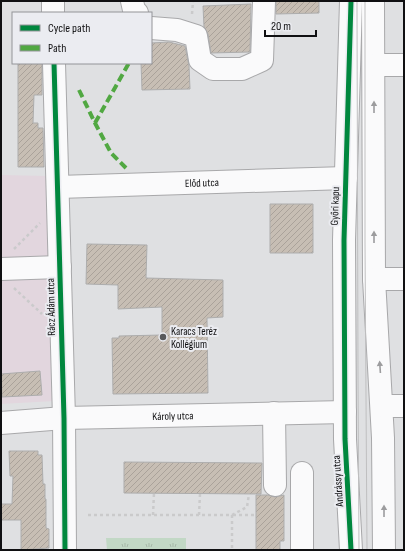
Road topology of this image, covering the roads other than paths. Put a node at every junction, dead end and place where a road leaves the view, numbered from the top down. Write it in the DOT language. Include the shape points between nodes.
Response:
graph roads {
  1 [pos="53,1"];
  2 [pos="132,1"];
  3 [pos="264,1"];
  4 [pos="351,1"];
  5 [pos="373,1"];
  6 [pos="53,12"];
  7 [pos="136,12"];
  8 [pos="152,28"];
  9 [pos="54,64"];
  10 [pos="374,65"];
  11 [pos="404,65"];
  12 [pos="346,178"];
  13 [pos="58,196"];
  14 [pos="60,267"];
  15 [pos="8,269"];
  16 [pos="374,279"];
  17 [pos="404,279"];
  18 [pos="382,406"];
  19 [pos="404,406"];
  20 [pos="344,412"];
  21 [pos="274,413"];
  22 [pos="64,418"];
  23 [pos="1,423"];
  24 [pos="302,473"];
  25 [pos="275,485"];
  26 [pos="65,550"];
  27 [pos="302,550"];
  28 [pos="350,550"];
  29 [pos="384,550"];
  1 -- 6 [label="street"];
  2 -- 7 [label="street"];
  3 -- 8 [label="street" via="262,60 242,69 213,69 200,60 196,36 177,30"];
  4 -- 12 [label="street, Győri kapu"];
  5 -- 10 [label="street"];
  9 -- 13 [label="street, Rácz Ádám utca"];
  10 -- 11 [label="street"];
  16 -- 10 [label="street, one-way"];
  12 -- 13 [label="street, Előd utca"];
  12 -- 20 [label="street, Győri kapu"];
  13 -- 14 [label="street, Rácz Ádám utca"];
  14 -- 15 [label="street"];
  14 -- 22 [label="street, Rácz Ádám utca"];
  16 -- 17 [label="street"];
  18 -- 16 [label="street, one-way"];
  18 -- 19 [label="street"];
  29 -- 18 [label="street, one-way"];
  20 -- 21 [label="street, Károly utca"];
  20 -- 28 [label="street, Andrássy utca"];
  21 -- 22 [label="street, Károly utca"];
  21 -- 25 [label="street"];
  22 -- 23 [label="street, Károly utca"];
  22 -- 26 [label="street, Rácz Ádám utca"];
  24 -- 27 [label="street"];
}
